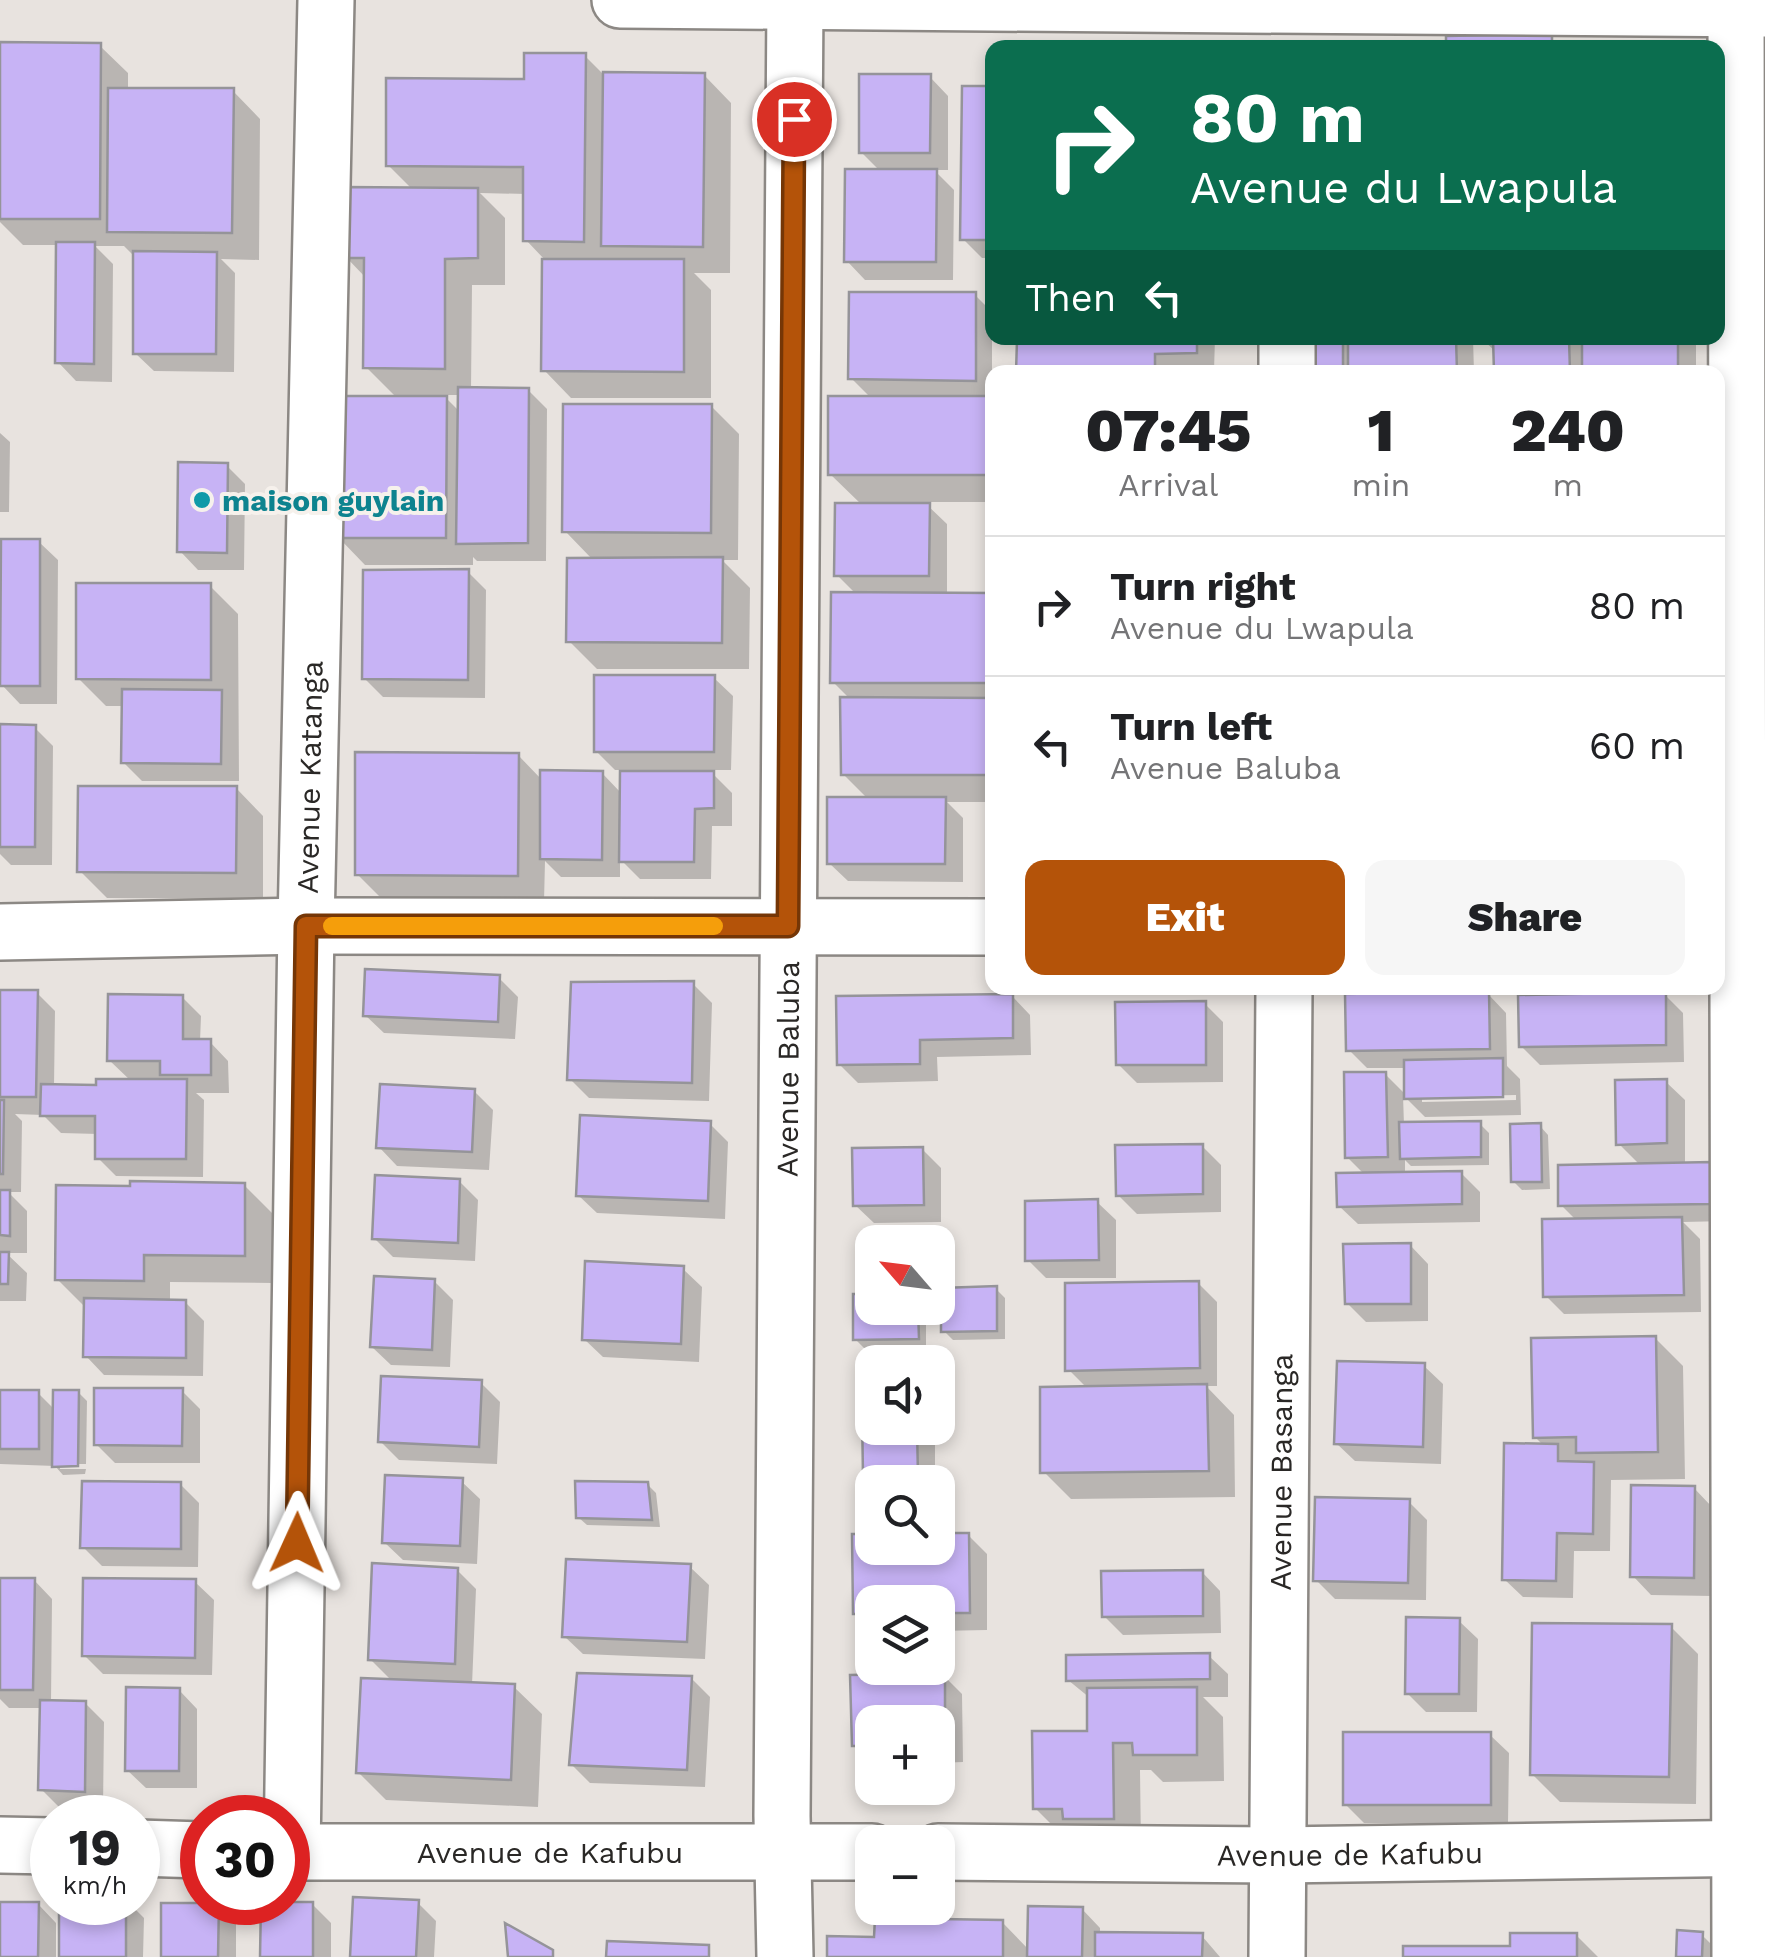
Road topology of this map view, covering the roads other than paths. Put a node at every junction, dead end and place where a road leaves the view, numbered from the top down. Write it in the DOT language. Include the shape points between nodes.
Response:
graph roads {
  1 [pos="326,0"];
  2 [pos="620,0"];
  3 [pos="795,2"];
  4 [pos="1751,9"];
  5 [pos="1289,18"];
  6 [pos="306,926"];
  7 [pos="788,926"];
  8 [pos="985,926"];
  9 [pos="1740,930"];
  10 [pos="0,932"];
  11 [pos="1284,995"];
  12 [pos="291,1795"];
  13 [pos="0,1845"];
  14 [pos="30,1846"];
  15 [pos="1753,1848"];
  16 [pos="784,1851"];
  17 [pos="310,1852"];
  18 [pos="855,1852"];
  19 [pos="955,1852"];
  20 [pos="1278,1855"];
  21 [pos="785,1957"];
  22 [pos="1276,1957"];
  23 [pos="1740,1957"];
  1 -- 6 [label="street, Avenue Katanga"];
  2 -- 3 [label="street"];
  3 -- 5 [label="street"];
  3 -- 7 [label="street, Avenue Baluba"];
  4 -- 5 [label="street"];
  4 -- 9 [label="street"];
  6 -- 7 [label="street"];
  6 -- 10 [label="street"];
  6 -- 12 [label="street, Avenue Katanga"];
  7 -- 8 [label="street"];
  7 -- 16 [label="street, Avenue Baluba"];
  9 -- 15 [label="street"];
  11 -- 20 [label="street, Avenue Basanga"];
  13 -- 14 [label="street"];
  15 -- 20 [label="street, Avenue de Kafubu"];
  15 -- 23 [label="street"];
  16 -- 17 [label="street, Avenue de Kafubu"];
  16 -- 18 [label="street, Avenue de Kafubu"];
  16 -- 21 [label="street, Avenue Baluba"];
  19 -- 20 [label="street, Avenue de Kafubu"];
  20 -- 22 [label="street, Avenue Basanga"];
}
